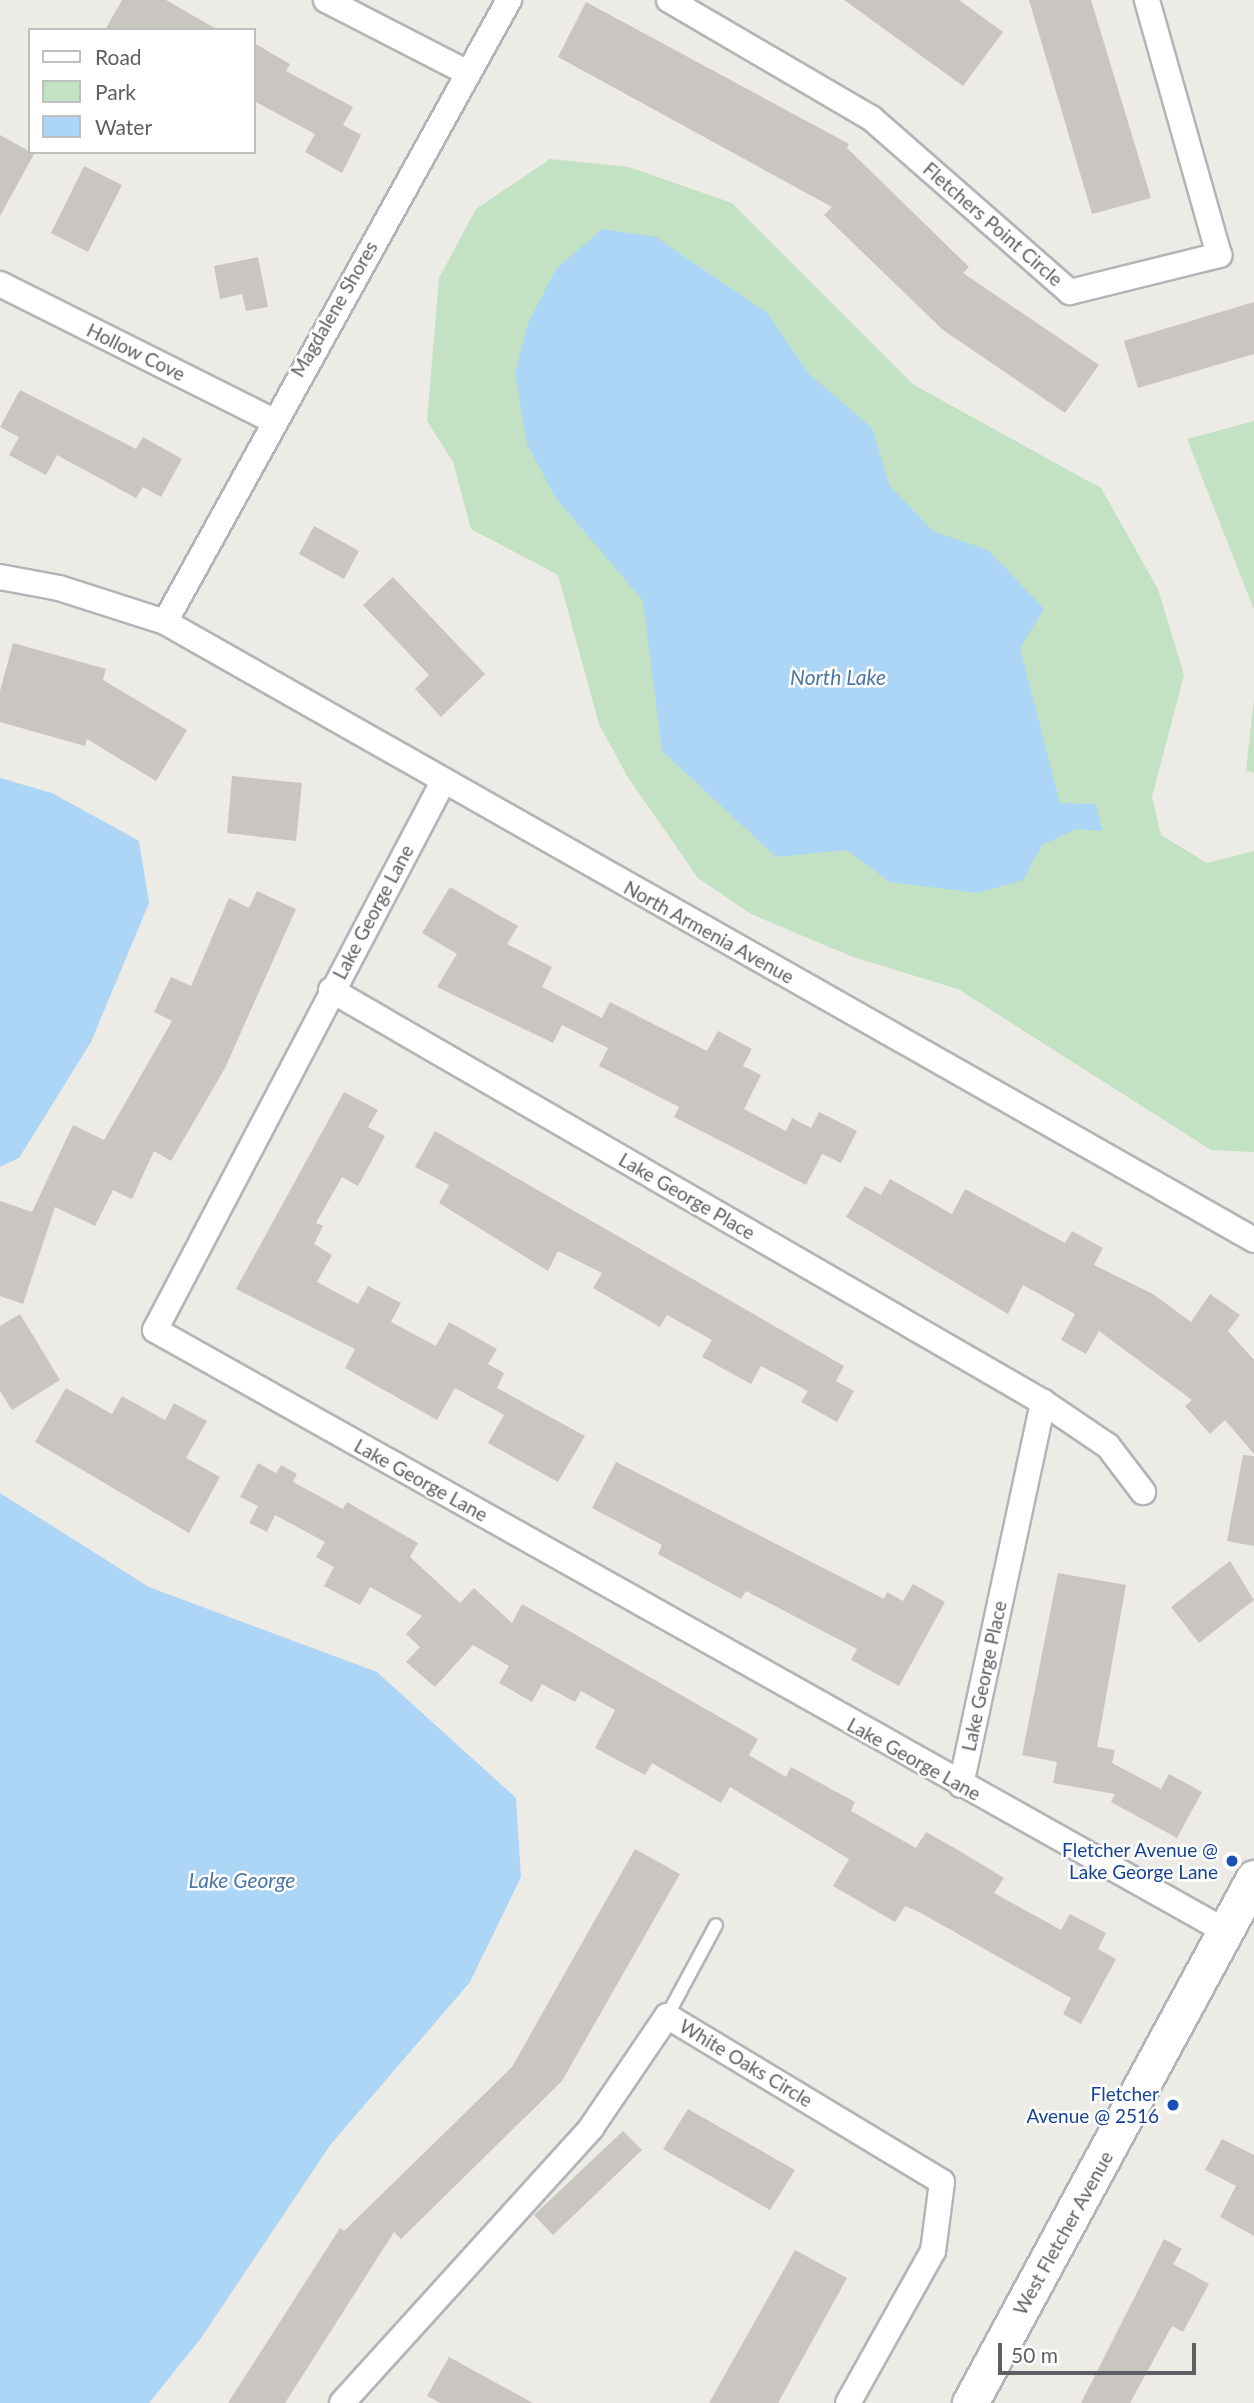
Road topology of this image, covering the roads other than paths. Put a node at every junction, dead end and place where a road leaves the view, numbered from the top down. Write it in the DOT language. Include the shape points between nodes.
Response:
graph roads {
  1 [pos="326,0"];
  2 [pos="509,0"];
  3 [pos="669,0"];
  4 [pos="1147,0"];
  5 [pos="468,74"];
  6 [pos="0,285"];
  7 [pos="272,420"];
  8 [pos="0,577"];
  9 [pos="165,622"];
  10 [pos="443,782"];
  11 [pos="331,990"];
  12 [pos="1254,1240"];
  13 [pos="1043,1402"];
  14 [pos="1143,1492"];
  15 [pos="961,1786"];
  16 [pos="1254,1878"];
  17 [pos="716,1925"];
  18 [pos="1227,1932"];
  19 [pos="667,2015"];
  20 [pos="342,2403"];
  21 [pos="848,2403"];
  22 [pos="970,2403"];
  1 -- 5 [label="street"];
  2 -- 5 [label="street, Magdalene Shores"];
  3 -- 4 [label="street, Fletchers Point Circle" via="871,118 1070,292 1219,255"];
  5 -- 7 [label="street, Magdalene Shores"];
  6 -- 7 [label="street, Hollow Cove"];
  7 -- 9 [label="street, Magdalene Shores"];
  8 -- 9 [label="street, North Armenia Avenue" via="59,588"];
  9 -- 10 [label="street, North Armenia Avenue"];
  10 -- 11 [label="street, Lake George Lane"];
  10 -- 12 [label="street, North Armenia Avenue"];
  11 -- 13 [label="street, Lake George Place"];
  11 -- 15 [label="street, Lake George Lane" via="155,1330"];
  13 -- 14 [label="street, Lake George Place" via="1108,1446"];
  13 -- 15 [label="street, Lake George Place"];
  15 -- 18 [label="street, Lake George Lane"];
  16 -- 18 [label="main road, West Fletcher Avenue"];
  17 -- 19 [label="lane"];
  18 -- 22 [label="main road, West Fletcher Avenue"];
  19 -- 20 [label="street, White Oaks Circle" via="591,2128"];
  19 -- 21 [label="street, White Oaks Circle" via="942,2182 933,2251"];
}
